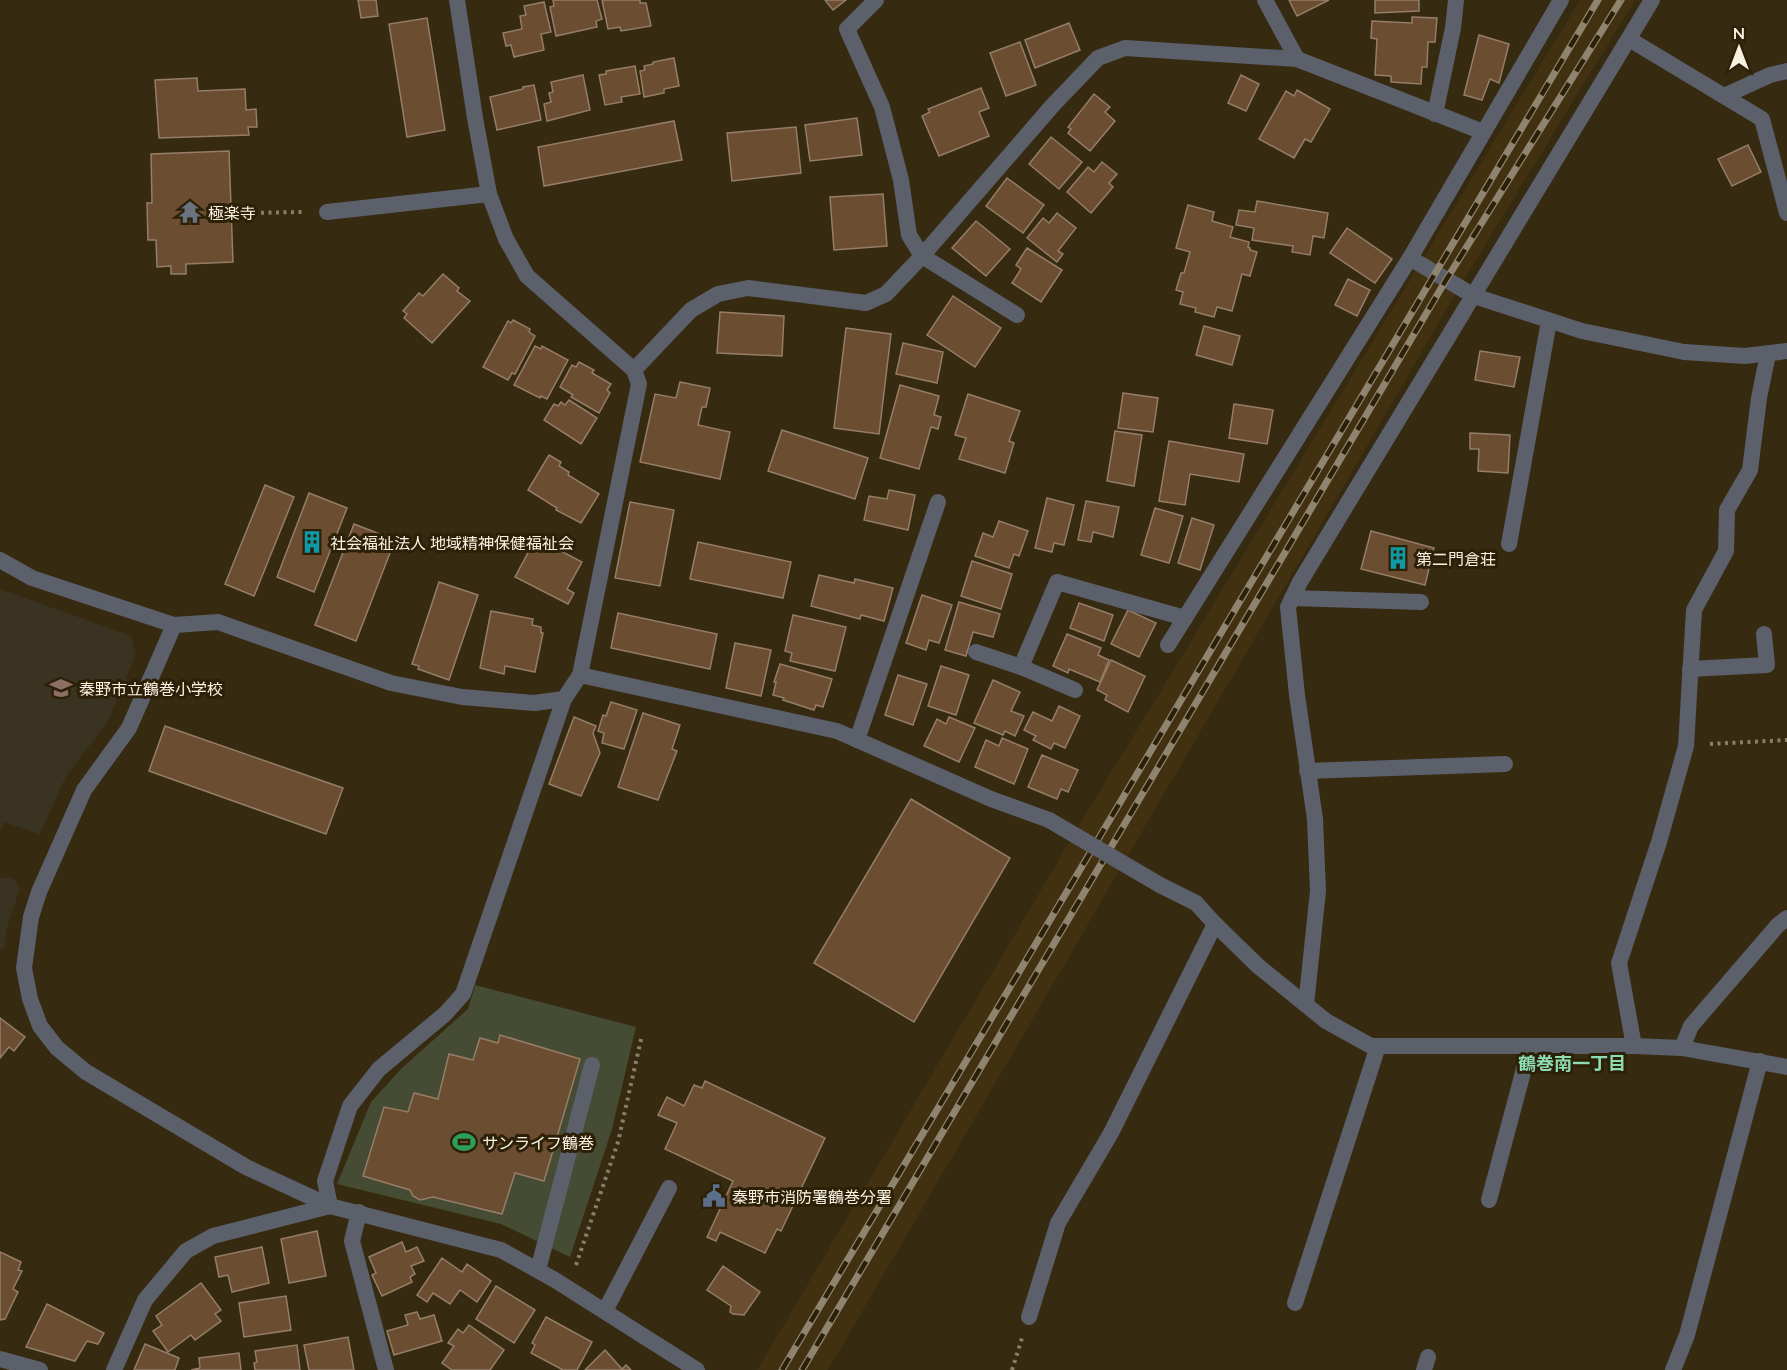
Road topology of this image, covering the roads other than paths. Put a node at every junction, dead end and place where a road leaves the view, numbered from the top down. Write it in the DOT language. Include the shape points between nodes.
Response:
graph roads {
  1 [pos="457,0"];
  2 [pos="876,0"];
  3 [pos="1265,0"];
  4 [pos="1455,0"];
  5 [pos="1561,0"];
  6 [pos="1652,0"];
  7 [pos="1629,39"];
  8 [pos="1297,59"];
  9 [pos="1787,71"];
  10 [pos="1724,96"];
  11 [pos="1435,114"];
  12 [pos="1483,132"];
  13 [pos="489,194"];
  14 [pos="327,212"];
  15 [pos="1787,213"];
  16 [pos="922,256"];
  17 [pos="1410,258"];
  18 [pos="1474,296"];
  19 [pos="1017,315"];
  20 [pos="1549,321"];
  21 [pos="1787,351"];
  22 [pos="1768,354"];
  23 [pos="634,370"];
  24 [pos="938,502"];
  25 [pos="1509,544"];
  26 [pos="0,560"];
  27 [pos="1292,598"];
  28 [pos="1421,602"];
  29 [pos="1185,618"];
  30 [pos="174,625"];
  31 [pos="1764,634"];
  32 [pos="1168,645"];
  33 [pos="976,652"];
  34 [pos="1021,667"];
  35 [pos="1690,669"];
  36 [pos="580,675"];
  37 [pos="1075,690"];
  38 [pos="564,699"];
  39 [pos="857,740"];
  40 [pos="1505,764"];
  41 [pos="1308,771"];
  42 [pos="1787,918"];
  43 [pos="1215,924"];
  44 [pos="1306,1005"];
  45 [pos="1378,1046"];
  46 [pos="1530,1046"];
  47 [pos="1634,1046"];
  48 [pos="1682,1048"];
  49 [pos="1760,1062"];
  50 [pos="592,1065"];
  51 [pos="1787,1067"];
  52 [pos="669,1188"];
  53 [pos="1489,1200"];
  54 [pos="330,1206"];
  55 [pos="358,1212"];
  56 [pos="538,1270"];
  57 [pos="1294,1303"];
  58 [pos="605,1311"];
  59 [pos="1029,1317"];
  60 [pos="0,1359"];
  61 [pos="40,1370"];
  62 [pos="114,1370"];
  63 [pos="386,1370"];
  64 [pos="697,1370"];
  65 [pos="1673,1370"];
  1 -- 13 [label="street"];
  2 -- 16 [label="street" via="847,29 882,107 901,180 909,236"];
  3 -- 8 [label="street"];
  4 -- 11 [label="street"];
  5 -- 12 [label="street"];
  6 -- 7 [label="street"];
  7 -- 10 [label="street"];
  7 -- 18 [label="street"];
  8 -- 11 [label="street"];
  8 -- 16 [label="street" via="1125,48 1098,58"];
  9 -- 10 [label="street"];
  10 -- 15 [label="street" via="1761,119"];
  11 -- 12 [label="street"];
  12 -- 17 [label="street"];
  13 -- 14 [label="street"];
  13 -- 23 [label="street" via="506,239 527,276"];
  16 -- 19 [label="street"];
  16 -- 23 [label="street" via="886,294 866,303 748,288 718,294 691,310"];
  17 -- 18 [label="street"];
  17 -- 29 [label="street"];
  18 -- 20 [label="street"];
  18 -- 27 [label="street"];
  20 -- 22 [label="street" via="1684,352"];
  20 -- 25 [label="street"];
  21 -- 22 [label="street"];
  22 -- 35 [label="street" via="1750,470 1727,510 1726,551 1694,610"];
  23 -- 36 [label="street" via="639,384"];
  24 -- 39 [label="street"];
  26 -- 30 [label="street" via="32,578"];
  27 -- 28 [label="street"];
  27 -- 41 [label="street" via="1288,607"];
  29 -- 32 [label="street"];
  29 -- 34 [label="street" via="1058,582"];
  30 -- 38 [label="street" via="218,622 391,683 462,697 534,703"];
  30 -- 54 [label="street" via="129,728 84,790 39,892 24,968 30,999 40,1026 57,1048 86,1072 246,1167"];
  31 -- 35 [label="street" via="1767,665"];
  33 -- 34 [label="street"];
  34 -- 37 [label="street"];
  35 -- 47 [label="street" via="1686,746 1619,963"];
  36 -- 38 [label="street"];
  36 -- 39 [label="street" via="837,732"];
  38 -- 54 [label="street" via="463,994 446,1014 379,1069 350,1106 325,1181"];
  39 -- 43 [label="street, bridge" via="1049,820 1196,903"];
  40 -- 41 [label="street"];
  41 -- 44 [label="street" via="1318,891"];
  42 -- 48 [label="street" via="1691,1026"];
  43 -- 44 [label="street"];
  43 -- 59 [label="street" via="1111,1133 1058,1223"];
  44 -- 45 [label="street" via="1326,1021 1371,1046"];
  45 -- 46 [label="street"];
  45 -- 57 [label="street"];
  46 -- 47 [label="street"];
  46 -- 53 [label="street"];
  47 -- 48 [label="street"];
  48 -- 49 [label="street"];
  49 -- 51 [label="street"];
  49 -- 65 [label="street" via="1687,1335"];
  50 -- 56 [label="street"];
  52 -- 58 [label="street"];
  54 -- 55 [label="street"];
  54 -- 62 [label="street" via="213,1236 186,1251 146,1299"];
  55 -- 56 [label="street" via="501,1250"];
  55 -- 63 [label="street" via="352,1241"];
  56 -- 58 [label="street"];
  58 -- 64 [label="street"];
  60 -- 61 [label="street"];
}
